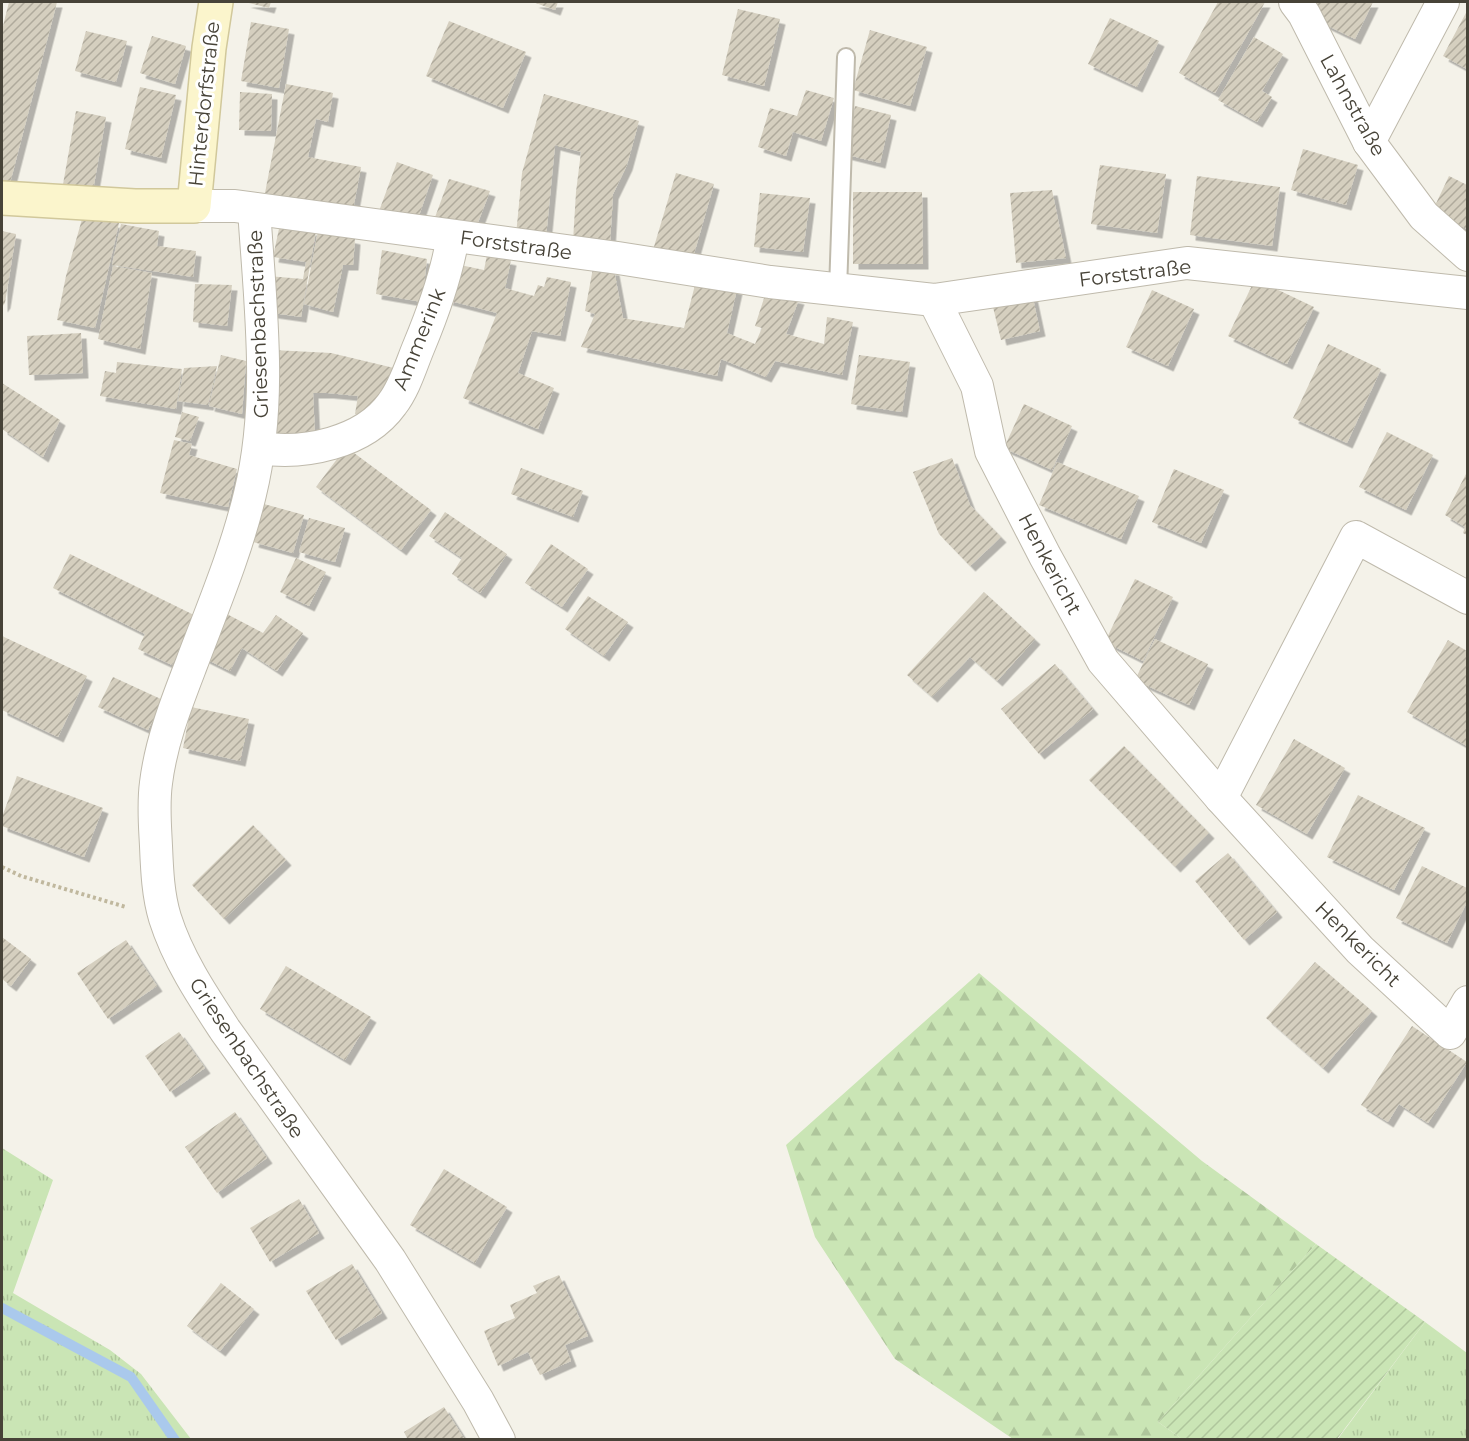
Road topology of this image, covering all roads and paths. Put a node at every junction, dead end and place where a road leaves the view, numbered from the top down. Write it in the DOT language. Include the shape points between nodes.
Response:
graph roads {
  1 [pos="216,2"];
  2 [pos="1295,2"];
  3 [pos="1443,2"];
  4 [pos="846,57"];
  5 [pos="1369,142"];
  6 [pos="2,198"];
  7 [pos="194,206"];
  8 [pos="254,209"];
  9 [pos="453,236"];
  10 [pos="1467,255"];
  11 [pos="838,290"];
  12 [pos="1467,293"];
  13 [pos="934,300"];
  14 [pos="259,448"];
  15 [pos="1467,598"];
  16 [pos="1221,798"];
  17 [pos="2,867"];
  18 [pos="165,916"];
  19 [pos="1467,1002"];
  20 [pos="499,1440"];
  1 -- 7 [label="street, Hinterdorfstraße"];
  2 -- 5 [label="street, Lahnstraße" via="1305,14"];
  3 -- 5 [label="street"];
  4 -- 11 [label="lane"];
  5 -- 10 [label="street, Lahnstraße" via="1424,216"];
  6 -- 7 [label="street"];
  7 -- 8 [label="street, Forststraße"];
  8 -- 9 [label="street, Forststraße"];
  8 -- 14 [label="street, Griesenbachstraße" via="263,338"];
  9 -- 11 [label="street, Forststraße"];
  9 -- 14 [label="street, Ammerink" via="430,321 393,404 380,418 352,436 332,443 294,450"];
  11 -- 13 [label="street, Forststraße"];
  12 -- 13 [label="street, Forststraße" via="1187,263"];
  13 -- 16 [label="street, Henkericht" via="977,386 991,451 1103,661"];
  14 -- 18 [label="street, Griesenbachstraße" via="251,493 232,557 162,752 154,803 158,880"];
  15 -- 16 [label="street" via="1356,537"];
  16 -- 19 [label="street, Henkericht" via="1360,950 1450,1033"];
  17 -- 18 [label="path" via="98,900"];
  18 -- 20 [label="street, Griesenbachstraße" via="185,966 204,998 390,1260"];
}
